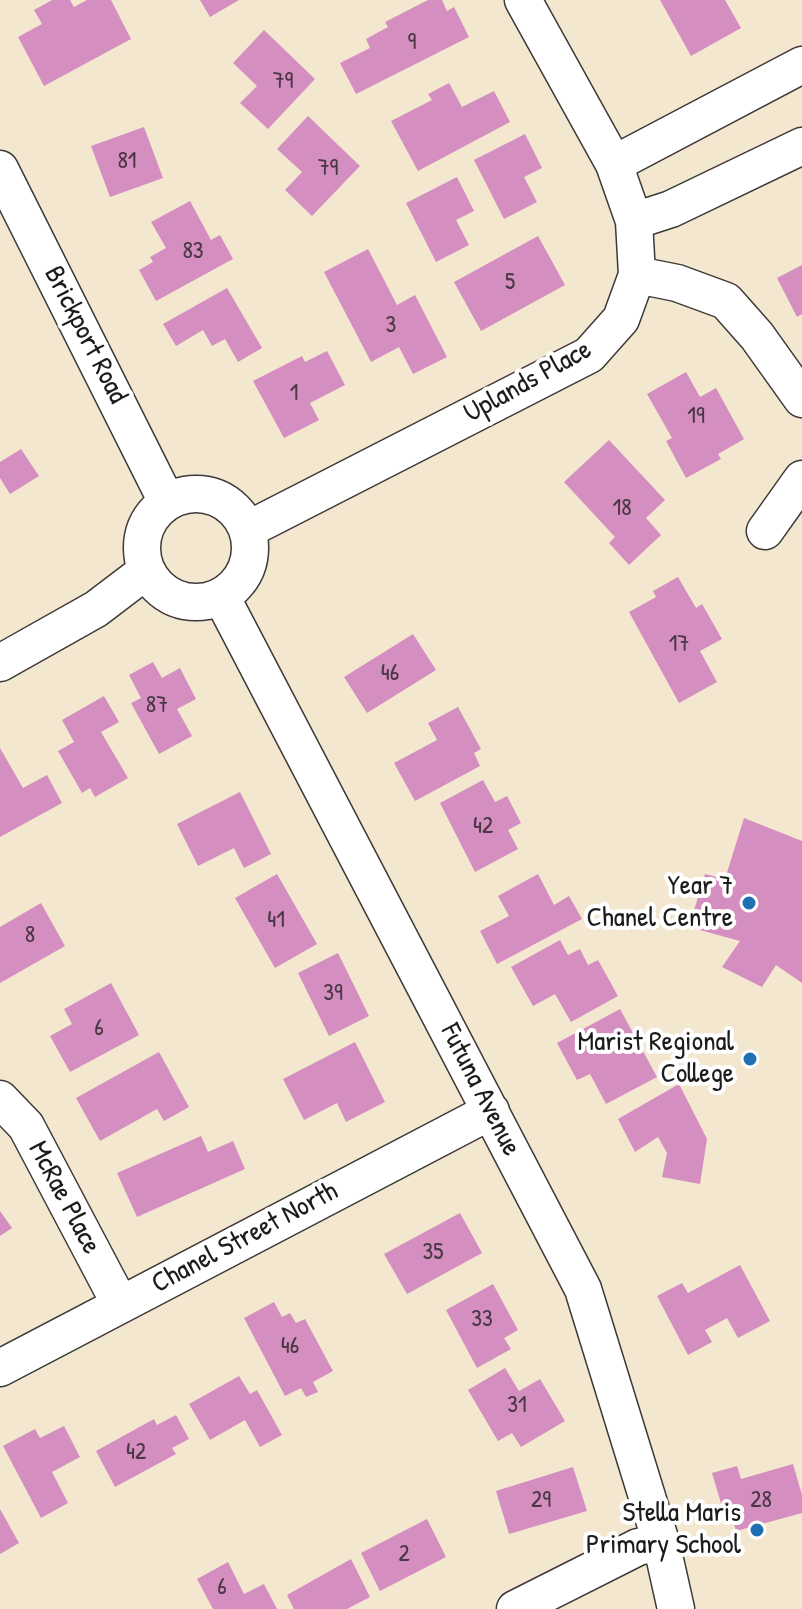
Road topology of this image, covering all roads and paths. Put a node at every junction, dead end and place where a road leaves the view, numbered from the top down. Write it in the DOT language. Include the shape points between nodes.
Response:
graph roads {
  1 [pos="523,0"];
  2 [pos="802,65"];
  3 [pos="802,146"];
  4 [pos="614,164"];
  5 [pos="0,169"];
  6 [pos="634,221"];
  7 [pos="637,275"];
  8 [pos="802,399"];
  9 [pos="802,479"];
  10 [pos="167,502"];
  11 [pos="247,530"];
  12 [pos="765,531"];
  13 [pos="146,571"];
  14 [pos="221,596"];
  15 [pos="0,663"];
  16 [pos="0,1099"];
  17 [pos="491,1111"];
  18 [pos="120,1304"];
  19 [pos="0,1368"];
  20 [pos="661,1542"];
  21 [pos="515,1609"];
  22 [pos="676,1609"];
  1 -- 4 [label="street, Uplands Place"];
  2 -- 4 [label="street"];
  3 -- 6 [label="street" via="671,209"];
  4 -- 6 [label="street, Uplands Place"];
  5 -- 10 [label="street, Brickport Road"];
  6 -- 7 [label="street, Uplands Place"];
  7 -- 8 [label="street" via="726,301"];
  7 -- 11 [label="street, Uplands Place" via="621,319 589,355"];
  9 -- 12 [label="street"];
  10 -- 11 [label="street" via="198,494 214,497 228,505"];
  10 -- 13 [label="street" via="146,525"];
  11 -- 14 [label="street" via="243,575"];
  13 -- 14 [label="street" via="171,597 205,602"];
  13 -- 15 [label="street" via="96,609"];
  14 -- 17 [label="street, Futuna Avenue"];
  16 -- 18 [label="street, McRae Place" via="26,1126"];
  17 -- 18 [label="street, Chanel Street North"];
  17 -- 20 [label="street, Futuna Avenue" via="583,1289"];
  18 -- 19 [label="street, Chanel Street North"];
  20 -- 21 [label="street" via="638,1547"];
  20 -- 22 [label="street, Futuna Avenue"];
}
